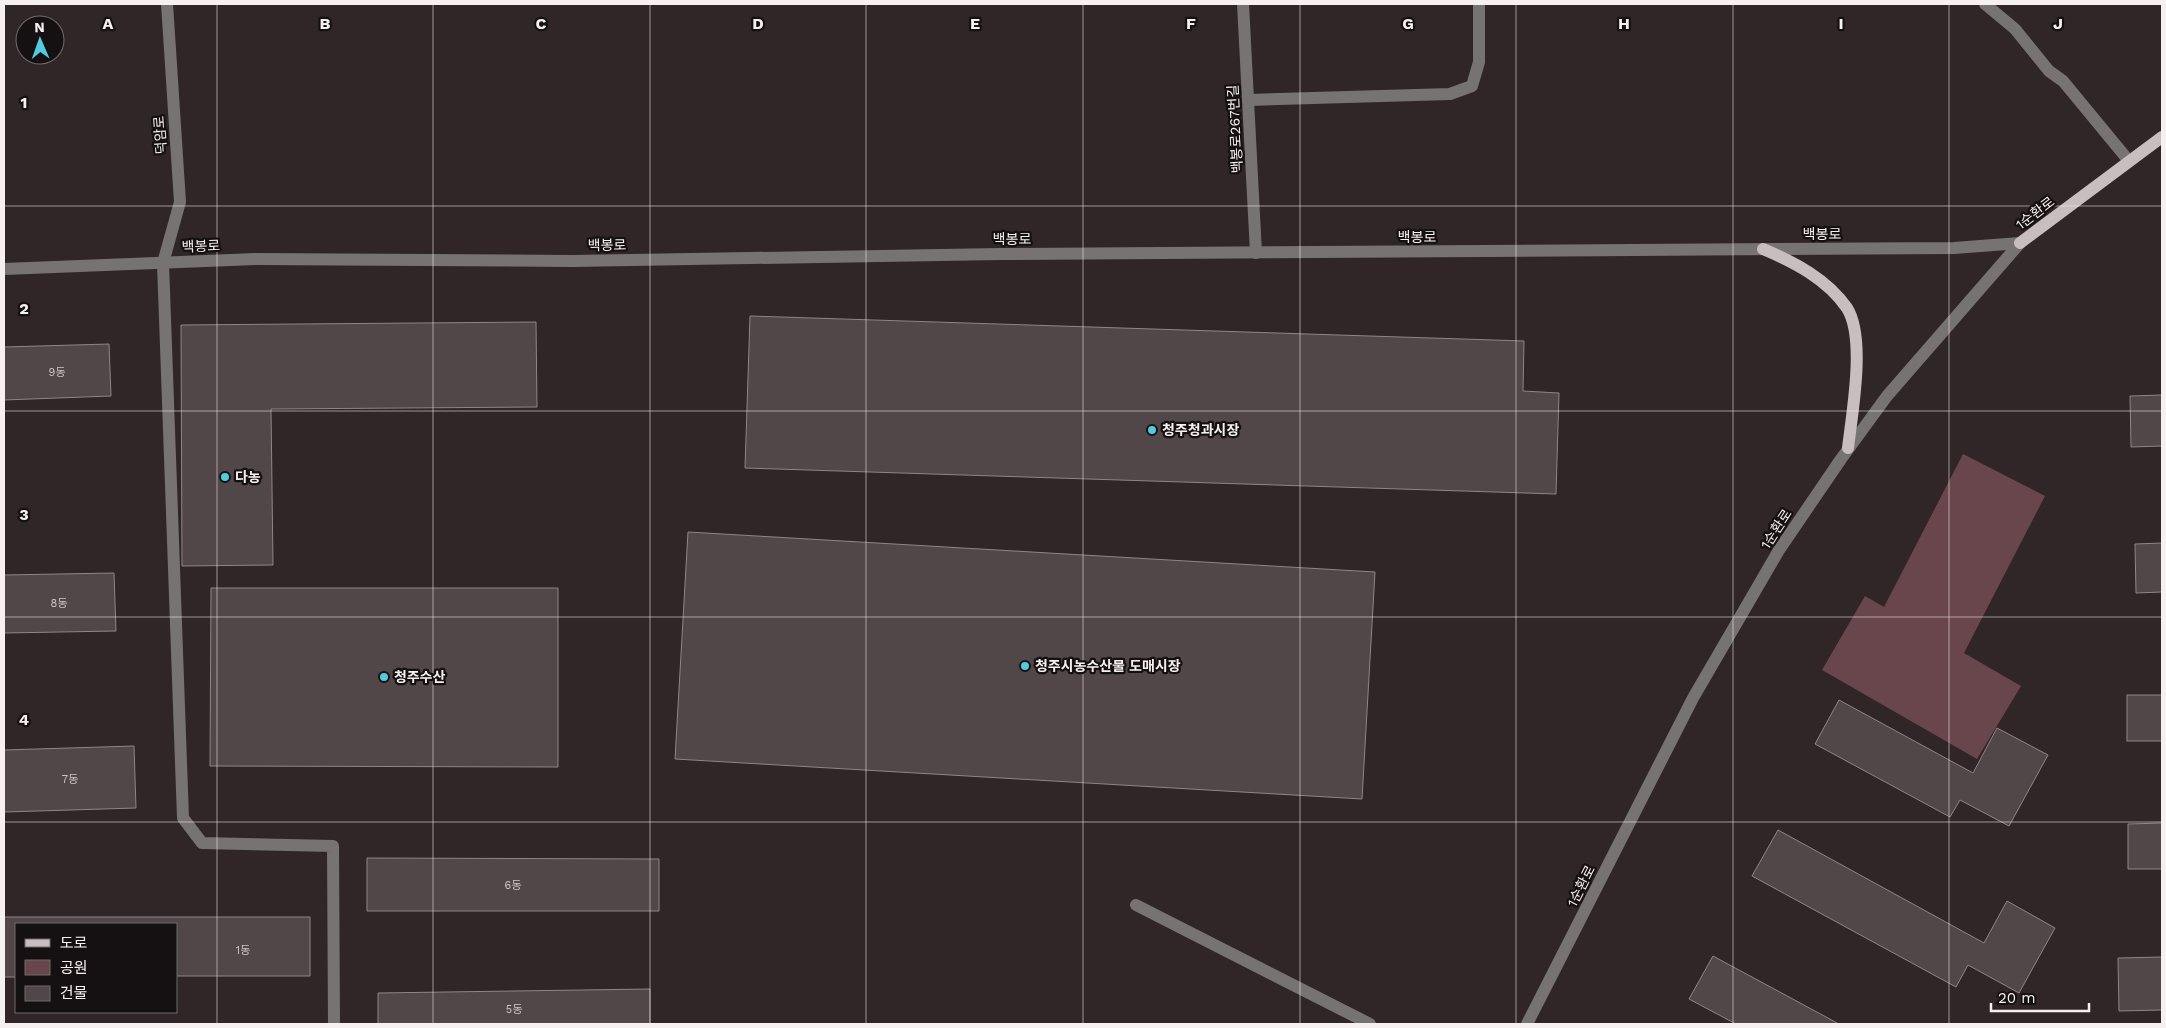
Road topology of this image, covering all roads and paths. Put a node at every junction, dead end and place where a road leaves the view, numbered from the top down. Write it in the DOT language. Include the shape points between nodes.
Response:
graph roads {
  1 [pos="167,4"];
  2 [pos="1243,4"];
  3 [pos="1479,4"];
  4 [pos="1986,4"];
  5 [pos="1248,100"];
  6 [pos="2162,137"];
  7 [pos="2129,161"];
  8 [pos="2020,243"];
  9 [pos="1763,249"];
  10 [pos="1256,253"];
  11 [pos="163,263"];
  12 [pos="4,269"];
  13 [pos="1848,448"];
  14 [pos="1136,905"];
  15 [pos="334,1024"];
  16 [pos="1370,1024"];
  17 [pos="1527,1024"];
  1 -- 11 [label="street, 덕암로" via="180,202"];
  2 -- 5 [label="street, 백봉로267번길"];
  3 -- 5 [label="street" via="1479,62 1472,86 1450,94"];
  4 -- 7 [label="street" via="2015,29 2045,66 2063,81"];
  5 -- 10 [label="street, 백봉로267번길"];
  6 -- 7 [label="main road, 1순환로"];
  7 -- 8 [label="main road, 1순환로"];
  8 -- 9 [label="street, 백봉로" via="1954,248"];
  8 -- 13 [label="street, 1순환로" via="1886,396"];
  9 -- 10 [label="street, 백봉로"];
  9 -- 13 [label="main road" via="1809,272 1829,287 1848,309 1858,359"];
  10 -- 11 [label="street, 백봉로" via="572,261 256,259"];
  11 -- 12 [label="street, 백봉로"];
  11 -- 15 [label="street, 덕암로" via="183,818 202,843 333,846"];
  13 -- 17 [label="street, 1순환로" via="1779,550 1694,698"];
  14 -- 16 [label="street"];
}
